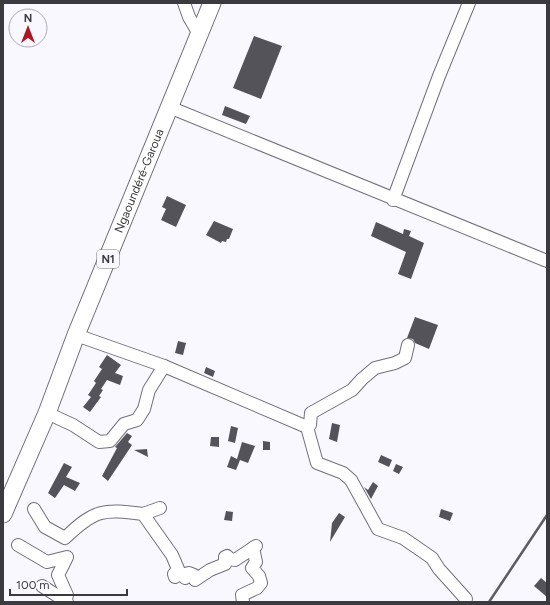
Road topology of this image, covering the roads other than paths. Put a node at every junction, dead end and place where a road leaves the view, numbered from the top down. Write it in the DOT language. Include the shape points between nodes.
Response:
graph roads {
  1 [pos="184,3"];
  2 [pos="212,3"];
  3 [pos="469,3"];
  4 [pos="199,34"];
  5 [pos="169,107"];
  6 [pos="393,200"];
  7 [pos="547,261"];
  8 [pos="76,335"];
  9 [pos="408,345"];
  10 [pos="164,366"];
  11 [pos="47,413"];
  12 [pos="307,428"];
  13 [pos="160,508"];
  14 [pos="34,509"];
  15 [pos="3,514"];
  16 [pos="143,514"];
  17 [pos="18,545"];
  18 [pos="42,586"];
  19 [pos="466,599"];
  20 [pos="65,601"];
  21 [pos="243,602"];
  1 -- 4 [label="street"];
  2 -- 4 [label="highway, Ngaoundéré-Garoua / N1"];
  3 -- 6 [label="street"];
  4 -- 5 [label="highway, Ngaoundéré-Garoua / N1"];
  5 -- 6 [label="street"];
  5 -- 8 [label="highway, Ngaoundéré-Garoua / N1"];
  6 -- 7 [label="street"];
  8 -- 10 [label="street"];
  8 -- 11 [label="highway, Ngaoundéré-Garoua / N1"];
  9 -- 12 [label="street" via="405,358 375,368 352,390 311,413 310,425"];
  10 -- 11 [label="street" via="149,390 144,408 137,420 124,424 110,441 99,442 73,425"];
  10 -- 12 [label="street"];
  11 -- 15 [label="highway, Ngaoundéré-Garoua / N1"];
  12 -- 19 [label="street" via="317,463 343,472 351,480 378,529 403,538 432,558"];
  13 -- 16 [label="street"];
  14 -- 16 [label="street" via="45,527 65,538 97,512"];
  16 -- 21 [label="street" via="172,555 178,569 175,577 181,573 185,578 189,573 194,575 195,580 225,564 225,557 235,560 255,547 256,562 252,568 259,576 260,583 242,595"];
  17 -- 20 [label="street" via="47,562 66,557 58,575 67,595"];
  18 -- 20 [label="street"];
}
